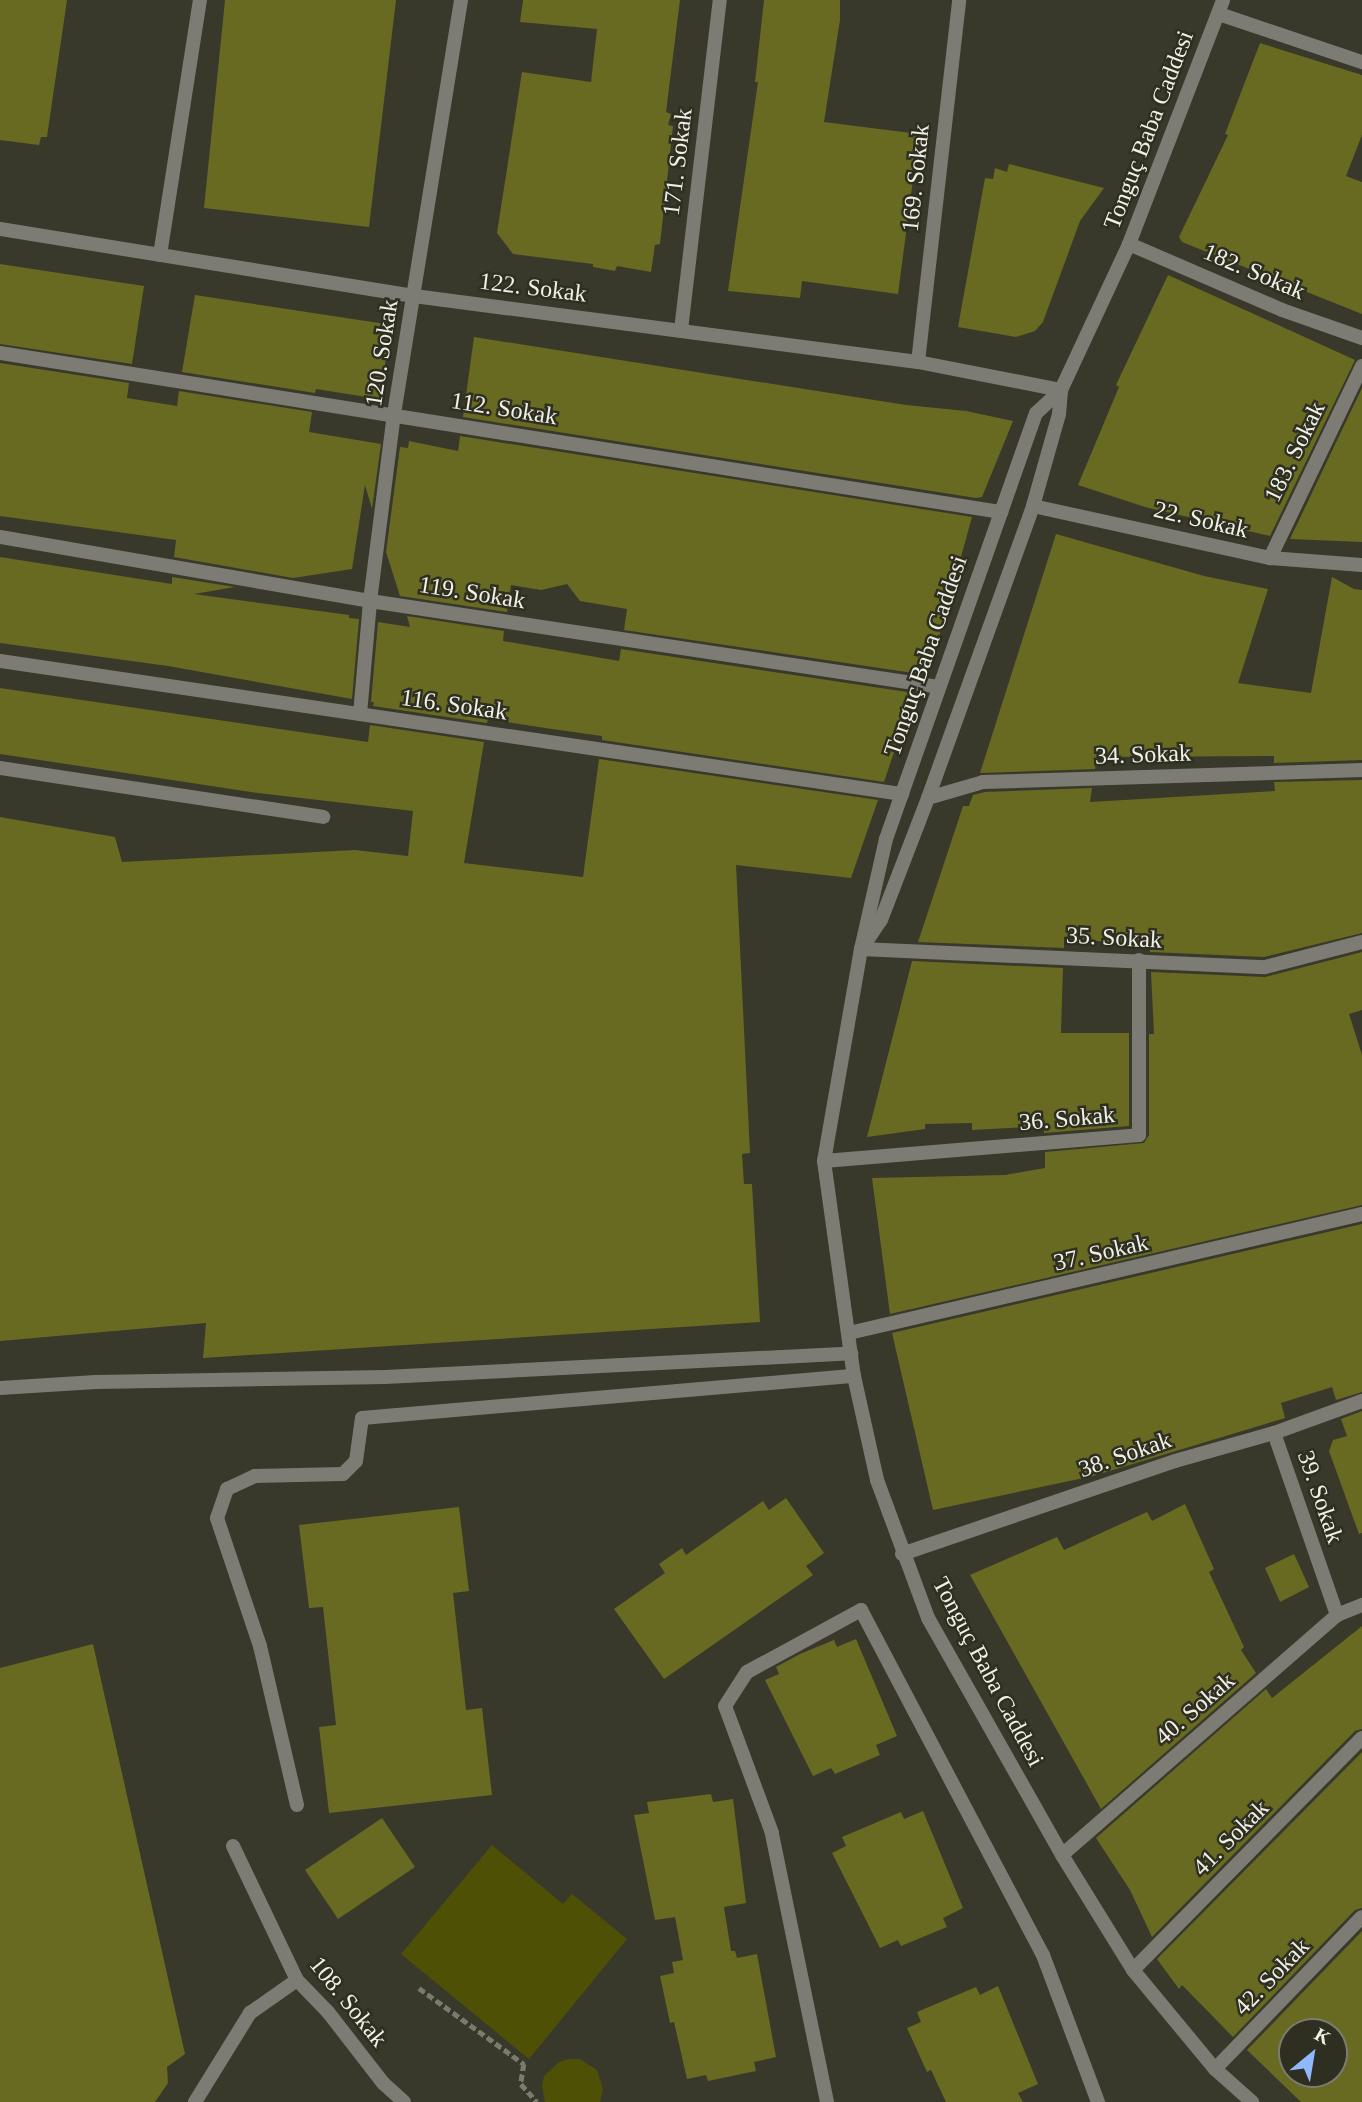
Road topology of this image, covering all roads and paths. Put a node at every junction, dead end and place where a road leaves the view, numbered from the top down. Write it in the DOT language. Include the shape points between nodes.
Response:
graph roads {
  1 [pos="200,0"];
  2 [pos="461,0"];
  3 [pos="720,0"];
  4 [pos="959,0"];
  5 [pos="1221,7"];
  6 [pos="1362,62"];
  7 [pos="0,229"];
  8 [pos="1129,244"];
  9 [pos="160,255"];
  10 [pos="414,296"];
  11 [pos="681,330"];
  12 [pos="1362,338"];
  13 [pos="0,353"];
  14 [pos="918,362"];
  15 [pos="1362,366"];
  16 [pos="1061,390"];
  17 [pos="394,414"];
  18 [pos="1033,506"];
  19 [pos="1001,512"];
  20 [pos="0,537"];
  21 [pos="1270,558"];
  22 [pos="1362,565"];
  23 [pos="370,601"];
  24 [pos="0,661"];
  25 [pos="939,687"];
  26 [pos="360,715"];
  27 [pos="0,768"];
  28 [pos="1362,770"];
  29 [pos="902,794"];
  30 [pos="928,798"];
  31 [pos="323,817"];
  32 [pos="1362,942"];
  33 [pos="861,949"];
  34 [pos="1139,960"];
  35 [pos="824,1161"];
  36 [pos="1362,1214"];
  37 [pos="849,1333"];
  38 [pos="851,1353"];
  39 [pos="854,1376"];
  40 [pos="0,1388"];
  41 [pos="1362,1401"];
  42 [pos="1274,1433"];
  43 [pos="902,1554"];
  44 [pos="1362,1605"];
  45 [pos="1337,1615"];
  46 [pos="1362,1738"];
  47 [pos="297,1805"];
  48 [pos="233,1846"];
  49 [pos="1062,1855"];
  50 [pos="1362,1917"];
  51 [pos="1133,1970"];
  52 [pos="297,1980"];
  53 [pos="419,1988"];
  54 [pos="1215,2069"];
  55 [pos="195,2102"];
  56 [pos="404,2102"];
  57 [pos="537,2102"];
  58 [pos="827,2102"];
  59 [pos="1098,2102"];
  60 [pos="1252,2102"];
  1 -- 9 [label="street"];
  2 -- 10 [label="street, 120. Sokak"];
  3 -- 11 [label="street, 171. Sokak"];
  4 -- 14 [label="street, 169. Sokak"];
  5 -- 6 [label="street"];
  5 -- 8 [label="street, Tonguç Baba Caddesi"];
  7 -- 9 [label="street, 122. Sokak"];
  8 -- 12 [label="street, 182. Sokak" via="1282,310"];
  8 -- 16 [label="street, Tonguç Baba Caddesi"];
  9 -- 10 [label="street, 122. Sokak"];
  10 -- 11 [label="street, 122. Sokak"];
  10 -- 17 [label="street, 120. Sokak"];
  11 -- 14 [label="street, 122. Sokak"];
  13 -- 17 [label="street, 112. Sokak"];
  14 -- 16 [label="street, 122. Sokak"];
  15 -- 21 [label="street, 183. Sokak"];
  16 -- 18 [label="street, Tonguç Baba Caddesi" via="1059,414"];
  16 -- 19 [label="street, Tonguç Baba Caddesi" via="1036,413"];
  17 -- 19 [label="street, 112. Sokak"];
  17 -- 23 [label="street, 120. Sokak"];
  18 -- 21 [label="street, 22. Sokak"];
  18 -- 30 [label="street, Tonguç Baba Caddesi"];
  19 -- 25 [label="street, Tonguç Baba Caddesi"];
  20 -- 23 [label="street, 119. Sokak"];
  21 -- 22 [label="street, 22. Sokak"];
  23 -- 25 [label="street, 119. Sokak"];
  23 -- 26 [label="street, 120. Sokak"];
  24 -- 26 [label="street, 116. Sokak"];
  25 -- 29 [label="street, Tonguç Baba Caddesi"];
  26 -- 29 [label="street, 116. Sokak"];
  27 -- 31 [label="street"];
  28 -- 30 [label="street, 34. Sokak" via="983,782"];
  29 -- 33 [label="street, Tonguç Baba Caddesi" via="886,839"];
  30 -- 33 [label="street, Tonguç Baba Caddesi" via="881,920"];
  32 -- 34 [label="street, 35. Sokak" via="1265,967"];
  33 -- 34 [label="street, 35. Sokak"];
  33 -- 35 [label="street, Tonguç Baba Caddesi"];
  34 -- 35 [label="street, 36. Sokak" via="1139,1135"];
  35 -- 37 [label="street, Tonguç Baba Caddesi"];
  36 -- 37 [label="street, 37. Sokak"];
  37 -- 38 [label="street, Tonguç Baba Caddesi"];
  38 -- 39 [label="street, Tonguç Baba Caddesi"];
  38 -- 40 [label="street" via="385,1377"];
  39 -- 43 [label="street, Tonguç Baba Caddesi" via="877,1479"];
  39 -- 47 [label="street" via="362,1418 356,1461 343,1474 255,1476 227,1489 217,1518 260,1646"];
  41 -- 42 [label="street, 38. Sokak"];
  42 -- 43 [label="street, 38. Sokak" via="1175,1461"];
  42 -- 45 [label="street, 39. Sokak"];
  43 -- 49 [label="street, Tonguç Baba Caddesi" via="928,1618"];
  44 -- 45 [label="street, 40. Sokak"];
  45 -- 49 [label="street, 40. Sokak"];
  46 -- 51 [label="street, 41. Sokak"];
  48 -- 52 [label="street, 108. Sokak"];
  49 -- 51 [label="street, Tonguç Baba Caddesi"];
  50 -- 54 [label="street, 42. Sokak"];
  51 -- 54 [label="street, Tonguç Baba Caddesi"];
  52 -- 55 [label="street" via="250,2013"];
  52 -- 56 [label="street, 108. Sokak"];
  53 -- 57 [label="path" via="524,2064 521,2084"];
  54 -- 60 [label="street, Tonguç Baba Caddesi"];
  58 -- 59 [label="street" via="772,1833 725,1706 747,1672 861,1610 1043,1955"];
}
